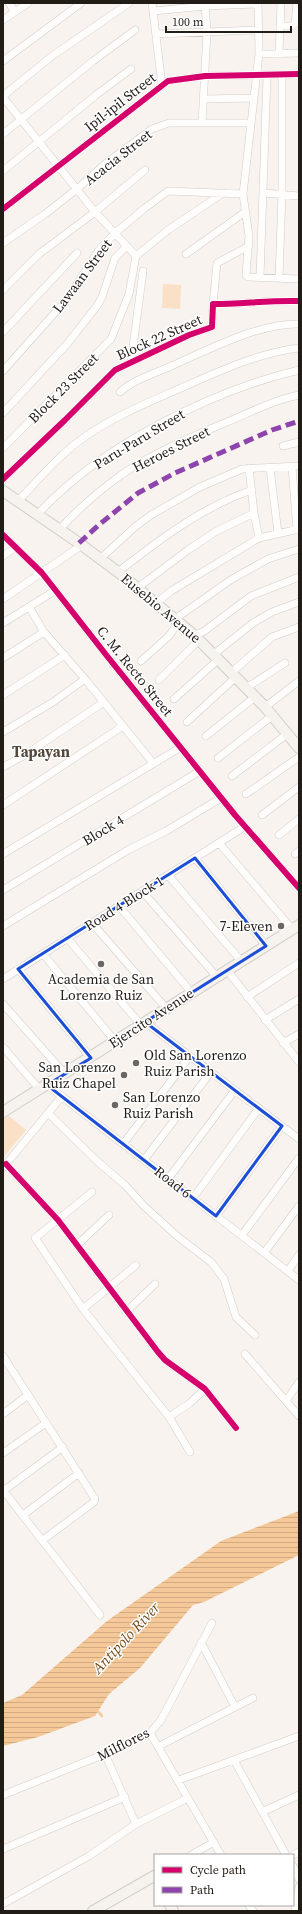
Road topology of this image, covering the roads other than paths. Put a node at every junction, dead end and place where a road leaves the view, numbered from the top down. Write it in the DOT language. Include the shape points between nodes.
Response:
graph roads {
  1 [pos="9,3"];
  2 [pos="28,3"];
  3 [pos="81,3"];
  4 [pos="128,3"];
  5 [pos="152,3"];
  6 [pos="281,3"];
  7 [pos="297,3"];
  8 [pos="205,4"];
  9 [pos="258,4"];
  10 [pos="154,11"];
  11 [pos="15,12"];
  12 [pos="3,20"];
  13 [pos="280,26"];
  14 [pos="135,30"];
  15 [pos="259,30"];
  16 [pos="207,32"];
  17 [pos="156,34"];
  18 [pos="259,54"];
  19 [pos="279,54"];
  20 [pos="299,54"];
  21 [pos="3,61"];
  22 [pos="131,69"];
  23 [pos="299,74"];
  24 [pos="256,75"];
  25 [pos="282,75"];
  26 [pos="204,76"];
  27 [pos="267,76"];
  28 [pos="162,85"];
  29 [pos="3,97"];
  30 [pos="254,98"];
  31 [pos="204,99"];
  32 [pos="21,119"];
  33 [pos="202,123"];
  34 [pos="251,123"];
  35 [pos="3,134"];
  36 [pos="40,142"];
  37 [pos="59,165"];
  38 [pos="145,170"];
  39 [pos="3,171"];
  40 [pos="77,189"];
  41 [pos="223,193"];
  42 [pos="243,194"];
  43 [pos="264,194"];
  44 [pos="282,194"];
  45 [pos="299,196"];
  46 [pos="3,209"];
  47 [pos="95,212"];
  48 [pos="245,212"];
  49 [pos="114,234"];
  50 [pos="3,243"];
  51 [pos="249,246"];
  52 [pos="126,247"];
  53 [pos="77,253"];
  54 [pos="186,254"];
  55 [pos="136,256"];
  56 [pos="143,271"];
  57 [pos="260,277"];
  58 [pos="279,278"];
  59 [pos="299,279"];
  60 [pos="3,290"];
  61 [pos="299,301"];
  62 [pos="213,304"];
  63 [pos="299,324"];
  64 [pos="3,332"];
  65 [pos="299,348"];
  66 [pos="131,362"];
  67 [pos="299,370"];
  68 [pos="3,371"];
  69 [pos="120,392"];
  70 [pos="299,395"];
  71 [pos="3,413"];
  72 [pos="299,442"];
  73 [pos="283,446"];
  74 [pos="3,448"];
  75 [pos="295,466"];
  76 [pos="249,468"];
  77 [pos="270,468"];
  78 [pos="3,479"];
  79 [pos="252,490"];
  80 [pos="3,491"];
  81 [pos="18,501"];
  82 [pos="254,513"];
  83 [pos="38,514"];
  84 [pos="58,530"];
  85 [pos="298,530"];
  86 [pos="278,533"];
  87 [pos="3,535"];
  88 [pos="260,538"];
  89 [pos="82,545"];
  90 [pos="16,547"];
  91 [pos="299,549"];
  92 [pos="3,556"];
  93 [pos="100,558"];
  94 [pos="118,572"];
  95 [pos="42,573"];
  96 [pos="299,577"];
  97 [pos="136,589"];
  98 [pos="56,590"];
  99 [pos="3,599"];
  100 [pos="299,602"];
  101 [pos="155,604"];
  102 [pos="29,607"];
  103 [pos="176,621"];
  104 [pos="3,623"];
  105 [pos="299,627"];
  106 [pos="44,632"];
  107 [pos="196,638"];
  108 [pos="65,655"];
  109 [pos="216,656"];
  110 [pos="3,658"];
  111 [pos="140,661"];
  112 [pos="285,663"];
  113 [pos="234,675"];
  114 [pos="85,679"];
  115 [pos="159,680"];
  116 [pos="299,681"];
  117 [pos="246,688"];
  118 [pos="3,695"];
  119 [pos="255,697"];
  120 [pos="174,699"];
  121 [pos="104,702"];
  122 [pos="264,707"];
  123 [pos="272,716"];
  124 [pos="187,722"];
  125 [pos="123,726"];
  126 [pos="3,732"];
  127 [pos="287,734"];
  128 [pos="206,736"];
  129 [pos="181,747"];
  130 [pos="299,748"];
  131 [pos="299,757"];
  132 [pos="218,758"];
  133 [pos="153,763"];
  134 [pos="3,767"];
  135 [pos="200,771"];
  136 [pos="232,776"];
  137 [pos="299,787"];
  138 [pos="246,794"];
  139 [pos="221,798"];
  140 [pos="3,804"];
  141 [pos="262,814"];
  142 [pos="299,819"];
  143 [pos="244,827"];
  144 [pos="279,835"];
  145 [pos="219,843"];
  146 [pos="3,854"];
  147 [pos="195,858"];
  148 [pos="168,875"];
  149 [pos="4,887"];
  150 [pos="299,888"];
  151 [pos="142,891"];
  152 [pos="119,906"];
  153 [pos="92,923"];
  154 [pos="3,926"];
  155 [pos="296,927"];
  156 [pos="67,938"];
  157 [pos="266,946"];
  158 [pos="43,954"];
  159 [pos="240,962"];
  160 [pos="299,963"];
  161 [pos="18,969"];
  162 [pos="227,970"];
  163 [pos="217,977"];
  164 [pos="3,979"];
  165 [pos="191,992"];
  166 [pos="247,997"];
  167 [pos="299,999"];
  168 [pos="3,1004"];
  169 [pos="166,1008"];
  170 [pos="265,1020"];
  171 [pos="143,1023"];
  172 [pos="299,1034"];
  173 [pos="115,1041"];
  174 [pos="284,1043"];
  175 [pos="3,1047"];
  176 [pos="190,1056"];
  177 [pos="91,1058"];
  178 [pos="299,1062"];
  179 [pos="211,1072"];
  180 [pos="65,1074"];
  181 [pos="43,1087"];
  182 [pos="235,1090"];
  183 [pos="62,1096"];
  184 [pos="259,1108"];
  185 [pos="3,1112"];
  186 [pos="49,1114"];
  187 [pos="282,1126"];
  188 [pos="299,1139"];
  189 [pos="123,1144"];
  190 [pos="299,1158"];
  191 [pos="144,1160"];
  192 [pos="4,1166"];
  193 [pos="168,1178"];
  194 [pos="92,1192"];
  195 [pos="193,1198"];
  196 [pos="299,1206"];
  197 [pos="109,1215"];
  198 [pos="216,1216"];
  199 [pos="58,1220"];
  200 [pos="242,1235"];
  201 [pos="77,1245"];
  202 [pos="264,1253"];
  203 [pos="299,1255"];
  204 [pos="136,1265"];
  205 [pos="288,1271"];
  206 [pos="299,1280"];
  207 [pos="155,1284"];
  208 [pos="109,1289"];
  209 [pos="83,1309"];
  210 [pos="126,1312"];
  211 [pos="255,1335"];
  212 [pos="245,1354"];
  213 [pos="3,1356"];
  214 [pos="10,1366"];
  215 [pos="3,1372"];
  216 [pos="299,1382"];
  217 [pos="204,1389"];
  218 [pos="28,1395"];
  219 [pos="286,1401"];
  220 [pos="3,1414"];
  221 [pos="299,1416"];
  222 [pos="169,1417"];
  223 [pos="46,1422"];
  224 [pos="236,1428"];
  225 [pos="63,1447"];
  226 [pos="190,1452"];
  227 [pos="3,1454"];
  228 [pos="79,1473"];
  229 [pos="3,1490"];
  230 [pos="23,1514"];
  231 [pos="43,1540"];
  232 [pos="100,1615"];
  233 [pos="212,1623"];
  234 [pos="201,1642"];
  235 [pos="253,1698"];
  236 [pos="235,1707"];
  237 [pos="150,1733"];
  238 [pos="299,1736"];
  239 [pos="159,1746"];
  240 [pos="105,1754"];
  241 [pos="234,1760"];
  242 [pos="179,1780"];
  243 [pos="3,1795"];
  244 [pos="299,1795"];
  245 [pos="125,1797"];
  246 [pos="188,1798"];
  247 [pos="262,1812"];
  248 [pos="136,1824"];
  249 [pos="214,1842"];
  250 [pos="3,1849"];
  251 [pos="193,1854"];
  252 [pos="220,1854"];
  253 [pos="285,1854"];
  254 [pos="294,1868"];
  255 [pos="154,1877"];
  256 [pos="299,1879"];
  257 [pos="299,1887"];
  258 [pos="3,1904"];
  259 [pos="294,1910"];
  260 [pos="93,1911"];
  1 -- 11 [label="street"];
  2 -- 11 [label="street"];
  3 -- 21 [label="street"];
  4 -- 29 [label="street" via="52,56"];
  5 -- 10 [label="street"];
  6 -- 13 [label="street"];
  7 -- 13 [label="street" via="295,24"];
  8 -- 9 [label="street"];
  8 -- 10 [label="street"];
  8 -- 16 [label="street"];
  9 -- 15 [label="street"];
  10 -- 17 [label="street"];
  11 -- 12 [label="street"];
  13 -- 19 [label="street"];
  14 -- 32 [label="street"];
  15 -- 16 [label="street"];
  15 -- 18 [label="street"];
  16 -- 17 [label="street"];
  16 -- 26 [label="street"];
  17 -- 28 [label="street"];
  18 -- 19 [label="street"];
  18 -- 24 [label="street"];
  19 -- 20 [label="street"];
  22 -- 36 [label="street"];
  23 -- 25 [label="street, Ipil-ipil Street"];
  24 -- 26 [label="street, Ipil-ipil Street"];
  24 -- 27 [label="street, Ipil-ipil Street"];
  24 -- 30 [label="street"];
  25 -- 27 [label="street, Ipil-ipil Street"];
  25 -- 44 [label="street"];
  26 -- 28 [label="street, Ipil-ipil Street" via="172,80"];
  26 -- 31 [label="street"];
  27 -- 43 [label="street"];
  28 -- 37 [label="street, Ipil-ipil Street"];
  29 -- 32 [label="street"];
  30 -- 31 [label="street"];
  30 -- 34 [label="street"];
  31 -- 33 [label="street"];
  32 -- 35 [label="street"];
  32 -- 36 [label="street"];
  33 -- 34 [label="street, Acacia Street"];
  33 -- 40 [label="street, Acacia Street" via="169,123 152,129 105,164"];
  34 -- 42 [label="street"];
  36 -- 37 [label="street"];
  36 -- 39 [label="street"];
  37 -- 40 [label="street"];
  37 -- 46 [label="street, Ipil-ipil Street"];
  38 -- 47 [label="street"];
  40 -- 47 [label="street"];
  40 -- 50 [label="street, Acacia Street"];
  41 -- 42 [label="street, Lawaan Street"];
  41 -- 49 [label="street, Lawaan Street" via="168,191"];
  41 -- 55 [label="street" via="168,230"];
  42 -- 48 [label="street"];
  43 -- 44 [label="street"];
  43 -- 57 [label="street"];
  44 -- 45 [label="street"];
  44 -- 58 [label="street"];
  47 -- 49 [label="street"];
  47 -- 60 [label="street" via="39,254"];
  48 -- 51 [label="street"];
  48 -- 54 [label="street"];
  49 -- 52 [label="street"];
  49 -- 68 [label="street, Lawaan Street" via="99,250 68,298"];
  51 -- 57 [label="street" via="246,275"];
  51 -- 62 [label="street" via="217,262"];
  52 -- 55 [label="street"];
  52 -- 71 [label="street" via="115,258 102,297 92,311 53,361"];
  53 -- 64 [label="street"];
  55 -- 74 [label="street, Block 23 Street" via="129,294 111,339"];
  56 -- 66 [label="street"];
  57 -- 58 [label="street"];
  58 -- 59 [label="street"];
  61 -- 62 [label="street, Block 22 Street"];
  62 -- 66 [label="street, Block 22 Street" via="212,327 189,334"];
  63 -- 69 [label="street" via="289,324 236,338 137,381"];
  65 -- 81 [label="street" via="259,356 205,377 118,417 86,436 59,458"];
  66 -- 78 [label="street, Block 22 Street" via="115,370"];
  67 -- 83 [label="street, Paru-Paru Street" via="243,387 194,407 147,431 81,474"];
  70 -- 84 [label="street, Heroes Street" via="211,429 141,463 120,475"];
  72 -- 73 [label="street"];
  75 -- 77 [label="street"];
  75 -- 85 [label="street"];
  76 -- 77 [label="street"];
  76 -- 79 [label="street"];
  76 -- 93 [label="street" via="200,487 151,515"];
  77 -- 86 [label="street"];
  79 -- 82 [label="street"];
  79 -- 94 [label="street" via="234,496 190,520"];
  80 -- 81 [label="street, Eusebio Avenue"];
  81 -- 83 [label="street, Eusebio Avenue"];
  82 -- 88 [label="street"];
  82 -- 97 [label="street" via="215,532"];
  83 -- 84 [label="street, Eusebio Avenue"];
  84 -- 89 [label="street, Eusebio Avenue"];
  85 -- 86 [label="street"];
  86 -- 88 [label="street"];
  87 -- 90 [label="street, C. M. Recto Street"];
  88 -- 101 [label="street" via="171,591"];
  89 -- 93 [label="street, Eusebio Avenue"];
  89 -- 95 [label="street"];
  90 -- 92 [label="street"];
  90 -- 95 [label="street, C. M. Recto Street"];
  91 -- 103 [label="street" via="268,559 232,578"];
  93 -- 94 [label="street, Eusebio Avenue"];
  94 -- 97 [label="street, Eusebio Avenue"];
  95 -- 98 [label="street, C. M. Recto Street"];
  95 -- 99 [label="street"];
  96 -- 107 [label="street" via="251,596"];
  97 -- 101 [label="street, Eusebio Avenue"];
  98 -- 102 [label="street"];
  98 -- 129 [label="street, C. M. Recto Street"];
  100 -- 109 [label="street" via="272,612 253,623"];
  101 -- 103 [label="street, Eusebio Avenue"];
  102 -- 104 [label="street"];
  102 -- 106 [label="street"];
  103 -- 107 [label="street, Eusebio Avenue"];
  103 -- 111 [label="street" via="169,636"];
  105 -- 113 [label="street" via="272,637"];
  106 -- 108 [label="street"];
  106 -- 110 [label="street"];
  107 -- 109 [label="street, Eusebio Avenue"];
  107 -- 115 [label="street"];
  108 -- 114 [label="street"];
  108 -- 118 [label="street"];
  109 -- 113 [label="street, Eusebio Avenue"];
  109 -- 120 [label="street"];
  112 -- 117 [label="street"];
  113 -- 117 [label="street, Eusebio Avenue"];
  113 -- 124 [label="street"];
  114 -- 121 [label="street"];
  114 -- 126 [label="street"];
  116 -- 122 [label="street"];
  117 -- 119 [label="street, Eusebio Avenue"];
  119 -- 122 [label="street, Eusebio Avenue"];
  119 -- 128 [label="street"];
  121 -- 125 [label="street"];
  121 -- 134 [label="street"];
  122 -- 123 [label="street, Eusebio Avenue"];
  123 -- 127 [label="street, Eusebio Avenue"];
  123 -- 132 [label="street"];
  125 -- 133 [label="street"];
  125 -- 140 [label="street"];
  127 -- 130 [label="street, Eusebio Avenue"];
  127 -- 136 [label="street"];
  129 -- 133 [label="street"];
  129 -- 135 [label="street, C. M. Recto Street"];
  131 -- 138 [label="street"];
  133 -- 146 [label="street"];
  135 -- 139 [label="street, C. M. Recto Street"];
  135 -- 149 [label="street, Block 4"];
  137 -- 141 [label="street"];
  139 -- 143 [label="street, C. M. Recto Street"];
  139 -- 154 [label="street" via="128,850"];
  142 -- 144 [label="street"];
  143 -- 145 [label="street, Road 4 Block 1"];
  143 -- 150 [label="street, C. M. Recto Street"];
  145 -- 147 [label="street, Road 4 Block 1"];
  145 -- 155 [label="street"];
  147 -- 148 [label="street, Road 4 Block 1"];
  147 -- 157 [label="street"];
  148 -- 151 [label="street, Road 4 Block 1"];
  148 -- 159 [label="street"];
  151 -- 152 [label="street, Road 4 Block 1"];
  151 -- 163 [label="street"];
  152 -- 153 [label="street, Road 4 Block 1"];
  152 -- 165 [label="street"];
  153 -- 156 [label="street, Road 4 Block 1"];
  153 -- 169 [label="street"];
  155 -- 157 [label="street, Ejercito Avenue"];
  156 -- 158 [label="street, Road 4 Block 1"];
  156 -- 171 [label="street"];
  157 -- 159 [label="street, Ejercito Avenue"];
  158 -- 161 [label="street, Road 4 Block 1"];
  158 -- 173 [label="street"];
  159 -- 162 [label="street, Ejercito Avenue"];
  160 -- 166 [label="street"];
  161 -- 164 [label="street, Road 4 Block 1"];
  161 -- 177 [label="street"];
  162 -- 163 [label="street, Ejercito Avenue"];
  162 -- 166 [label="street"];
  163 -- 165 [label="street, Ejercito Avenue"];
  165 -- 169 [label="street, Ejercito Avenue"];
  166 -- 170 [label="street"];
  167 -- 170 [label="street"];
  168 -- 180 [label="street"];
  169 -- 171 [label="street, Ejercito Avenue"];
  170 -- 174 [label="street"];
  171 -- 173 [label="street, Ejercito Avenue"];
  171 -- 176 [label="street"];
  172 -- 174 [label="street"];
  173 -- 177 [label="street, Ejercito Avenue"];
  174 -- 178 [label="street"];
  175 -- 181 [label="street, Road 6"];
  176 -- 179 [label="street"];
  176 -- 189 [label="street"];
  177 -- 180 [label="street, Ejercito Avenue"];
  179 -- 182 [label="street"];
  179 -- 191 [label="street"];
  180 -- 181 [label="street, Ejercito Avenue"];
  181 -- 183 [label="street, Road 6"];
  181 -- 185 [label="street, Ejercito Avenue"];
  182 -- 184 [label="street"];
  182 -- 193 [label="street"];
  183 -- 186 [label="street"];
  183 -- 189 [label="street, Road 6"];
  184 -- 187 [label="street"];
  184 -- 195 [label="street"];
  186 -- 192 [label="street"];
  186 -- 211 [label="street" via="144,1206 211,1262 224,1279 236,1317"];
  187 -- 188 [label="street"];
  187 -- 198 [label="street"];
  189 -- 191 [label="street, Road 6"];
  190 -- 200 [label="street"];
  191 -- 193 [label="street, Road 6"];
  192 -- 199 [label="street"];
  193 -- 195 [label="street, Road 6"];
  194 -- 199 [label="street"];
  195 -- 198 [label="street, Road 6"];
  196 -- 202 [label="street"];
  197 -- 201 [label="street"];
  198 -- 200 [label="street, Road 6"];
  199 -- 201 [label="street"];
  199 -- 209 [label="street" via="35,1238"];
  200 -- 202 [label="street, Road 6"];
  201 -- 208 [label="street"];
  202 -- 205 [label="street, Road 6"];
  203 -- 205 [label="street"];
  204 -- 208 [label="street"];
  205 -- 206 [label="street, Road 6"];
  207 -- 210 [label="street"];
  208 -- 209 [label="street"];
  208 -- 210 [label="street"];
  209 -- 222 [label="street"];
  210 -- 217 [label="street" via="165,1360"];
  212 -- 219 [label="street"];
  213 -- 214 [label="street"];
  214 -- 215 [label="street"];
  214 -- 218 [label="street"];
  216 -- 219 [label="street"];
  217 -- 222 [label="street" via="190,1403"];
  217 -- 224 [label="street"];
  218 -- 220 [label="street"];
  218 -- 223 [label="street"];
  219 -- 221 [label="street"];
  222 -- 226 [label="street"];
  223 -- 225 [label="street"];
  223 -- 227 [label="street"];
  225 -- 228 [label="street"];
  225 -- 229 [label="street"];
  228 -- 230 [label="street"];
  228 -- 231 [label="street" via="94,1497 94,1502"];
  229 -- 230 [label="street"];
  230 -- 231 [label="street"];
  231 -- 232 [label="street"];
  233 -- 234 [label="street, Milflores"];
  234 -- 236 [label="street"];
  234 -- 237 [label="street, Milflores" via="161,1720"];
  235 -- 236 [label="street"];
  236 -- 239 [label="street"];
  237 -- 239 [label="street"];
  237 -- 240 [label="street, Milflores"];
  238 -- 241 [label="street"];
  239 -- 242 [label="street"];
  240 -- 243 [label="street, Milflores"];
  240 -- 245 [label="street"];
  241 -- 242 [label="street"];
  241 -- 247 [label="street"];
  242 -- 246 [label="street"];
  244 -- 247 [label="street"];
  245 -- 248 [label="street"];
  245 -- 250 [label="street"];
  246 -- 248 [label="street"];
  246 -- 249 [label="street"];
  247 -- 253 [label="street"];
  248 -- 258 [label="street" via="89,1856"];
  249 -- 251 [label="street"];
  249 -- 252 [label="street"];
  254 -- 256 [label="street"];
  255 -- 260 [label="street"];
  257 -- 259 [label="street"];
}
